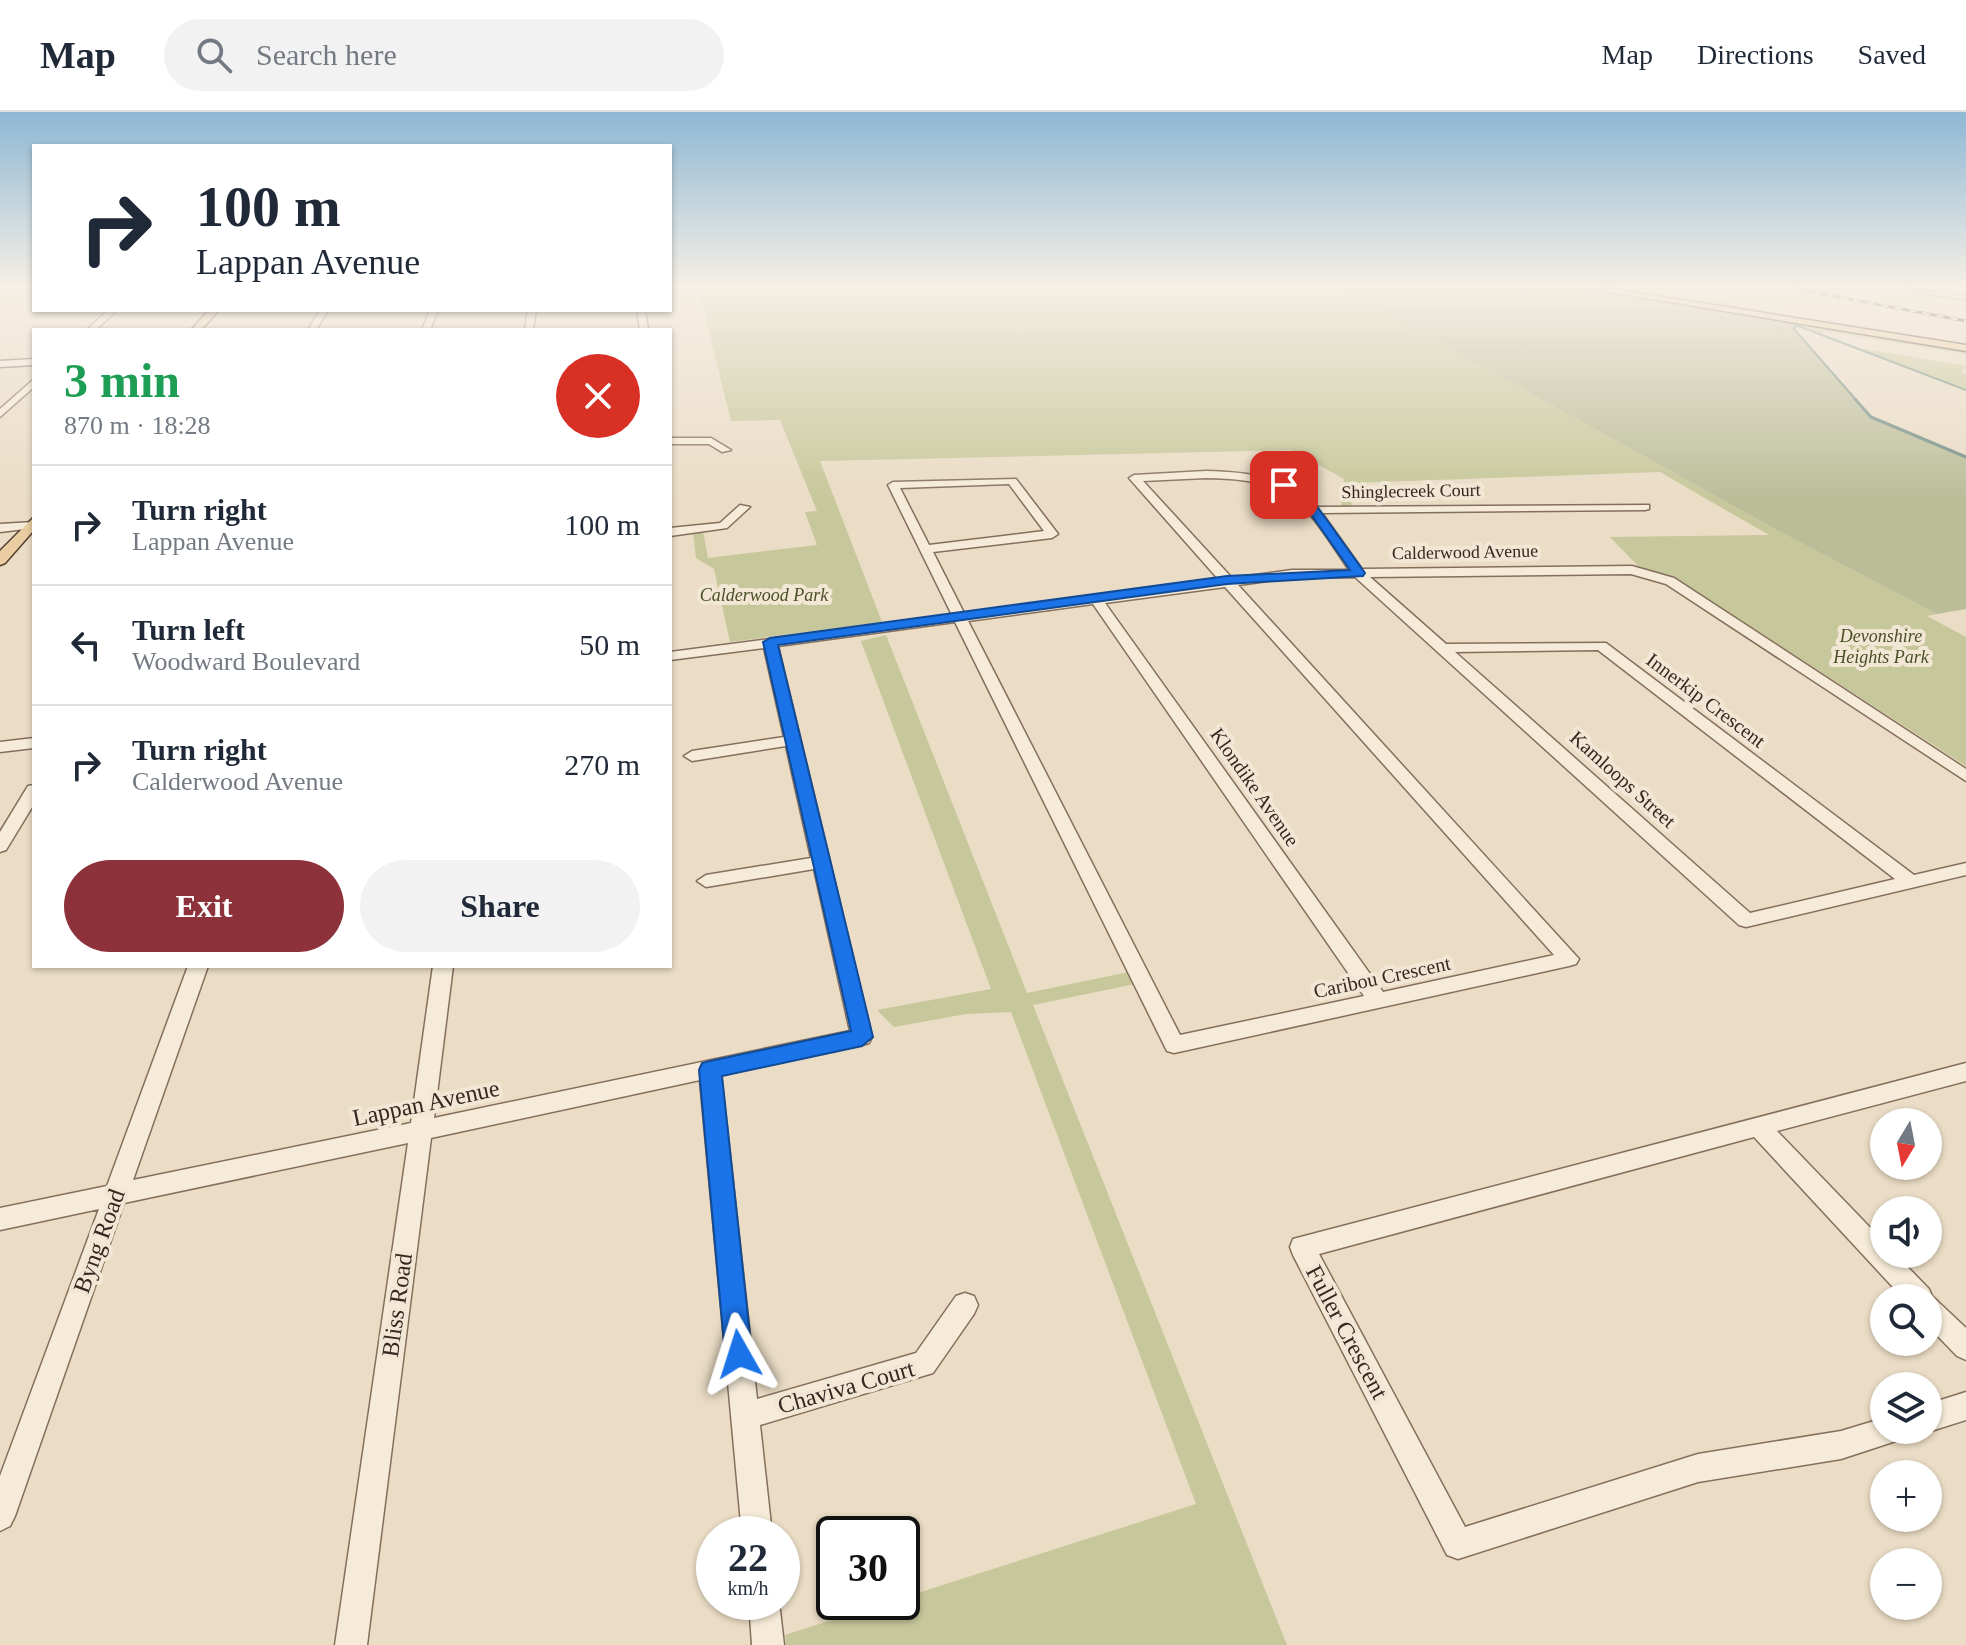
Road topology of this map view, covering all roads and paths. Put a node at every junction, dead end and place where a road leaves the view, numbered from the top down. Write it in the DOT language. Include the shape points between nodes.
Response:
graph roads {
  1 [pos="32,362"];
  2 [pos="0,364"];
  3 [pos="32,384"];
  4 [pos="32,394"];
  5 [pos="20,396"];
  6 [pos="0,414"];
  7 [pos="672,441"];
  8 [pos="726,450"];
  9 [pos="744,507"];
  10 [pos="1645,507"];
  11 [pos="1314,510"];
  12 [pos="32,523"];
  13 [pos="32,524"];
  14 [pos="0,528"];
  15 [pos="672,532"];
  16 [pos="926,549"];
  17 [pos="0,560"];
  18 [pos="1358,573"];
  19 [pos="1227,580"];
  20 [pos="1095,598"];
  21 [pos="959,616"];
  22 [pos="770,642"];
  23 [pos="1444,648"];
  24 [pos="672,656"];
  25 [pos="793,740"];
  26 [pos="32,743"];
  27 [pos="0,747"];
  28 [pos="692,756"];
  29 [pos="1966,776"];
  30 [pos="32,793"];
  31 [pos="0,846"];
  32 [pos="821,862"];
  33 [pos="1966,869"];
  34 [pos="706,881"];
  35 [pos="1911,882"];
  36 [pos="197,968"];
  37 [pos="443,968"];
  38 [pos="1378,1001"];
  39 [pos="710,1070"];
  40 [pos="1966,1072"];
  41 [pos="1759,1127"];
  42 [pos="420,1130"];
  43 [pos="116,1194"];
  44 [pos="0,1219"];
  45 [pos="1907,1284"];
  46 [pos="965,1305"];
  47 [pos="1942,1322"];
  48 [pos="1966,1347"];
  49 [pos="1966,1406"];
  50 [pos="1942,1414"];
  51 [pos="745,1416"];
  52 [pos="1870,1436"];
  53 [pos="0,1516"];
  54 [pos="755,1516"];
  55 [pos="766,1620"];
  56 [pos="351,1645"];
  57 [pos="768,1645"];
  1 -- 2 [label="street"];
  3 -- 5 [label="street"];
  4 -- 5 [label="street"];
  5 -- 6 [label="street"];
  7 -- 8 [label="street" via="711,441"];
  9 -- 15 [label="street" via="723,526"];
  10 -- 11 [label="street, Shinglecreek Court"];
  11 -- 18 [label="street, Kamloops Street"];
  11 -- 19 [label="street, Shinglecreek Court" via="1302,494 1262,480 1134,478"];
  12 -- 14 [label="street"];
  13 -- 17 [label="main road"];
  16 -- 16 [label="street" via="1022,538 1052,534 1012,481 893,485"];
  16 -- 21 [label="street"];
  18 -- 19 [label="street, Calderwood Avenue"];
  18 -- 23 [label="street, Kamloops Street"];
  18 -- 29 [label="street, Calderwood Avenue" via="1632,570 1670,581"];
  19 -- 20 [label="street, Calderwood Avenue"];
  19 -- 38 [label="street, Caribou Crescent" via="1569,959"];
  20 -- 21 [label="street, Calderwood Avenue"];
  20 -- 38 [label="street, Klondike Avenue"];
  21 -- 22 [label="street, Calderwood Avenue"];
  21 -- 38 [label="street, Caribou Crescent" via="1174,1045"];
  22 -- 24 [label="street, Calderwood Avenue"];
  22 -- 25 [label="street"];
  23 -- 35 [label="street, Innerkip Crescent" via="1601,646"];
  23 -- 35 [label="street, Kamloops Street" via="1746,920"];
  25 -- 28 [label="street"];
  25 -- 32 [label="street"];
  26 -- 27 [label="street"];
  30 -- 31 [label="street"];
  32 -- 34 [label="street"];
  32 -- 39 [label="street, Lappan Avenue" via="862,1037"];
  33 -- 35 [label="street, Kamloops Street"];
  36 -- 43 [label="street, Byng Road"];
  37 -- 42 [label="street, Bliss Road"];
  39 -- 42 [label="street, Lappan Avenue"];
  39 -- 51 [label="street"];
  40 -- 41 [label="street, Fuller Crescent"];
  41 -- 45 [label="street"];
  41 -- 52 [label="street, Fuller Crescent" via="1302,1247 1458,1544 1698,1468"];
  42 -- 43 [label="street, Lappan Avenue"];
  42 -- 56 [label="street, Bliss Road"];
  43 -- 44 [label="street, Lappan Avenue"];
  43 -- 53 [label="street, Byng Road"];
  46 -- 51 [label="street, Chaviva Court" via="924,1364"];
  47 -- 48 [label="street"];
  49 -- 50 [label="street"];
  51 -- 54 [label="street"];
  55 -- 57 [label="street"];
}
